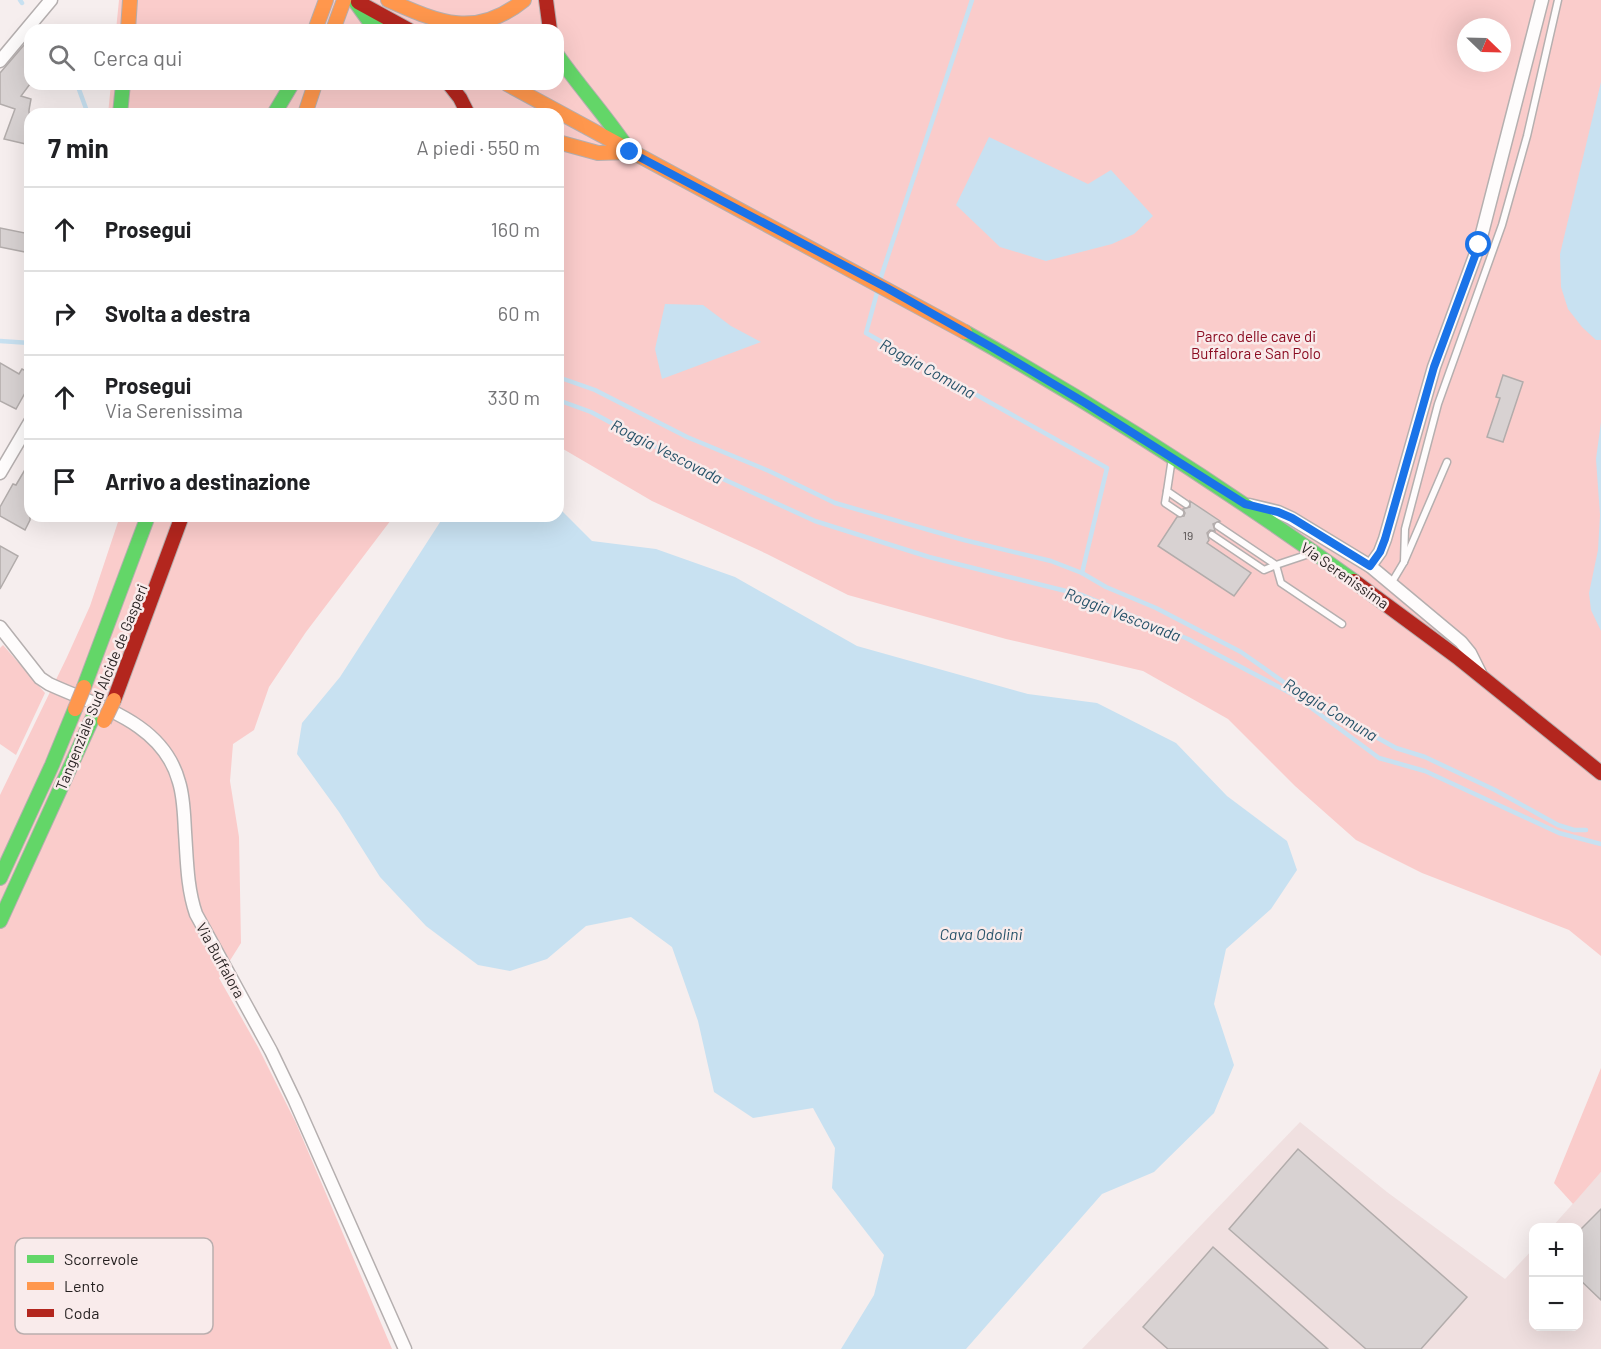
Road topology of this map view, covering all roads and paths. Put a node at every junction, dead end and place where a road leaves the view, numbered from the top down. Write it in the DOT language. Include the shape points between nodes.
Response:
graph roads {
  1 [pos="51,0"];
  2 [pos="130,0"];
  3 [pos="141,0"];
  4 [pos="344,0"];
  5 [pos="354,0"];
  6 [pos="388,0"];
  7 [pos="524,0"];
  8 [pos="546,0"];
  9 [pos="1542,0"];
  10 [pos="1558,0"];
  11 [pos="324,6"];
  12 [pos="31,24"];
  13 [pos="128,24"];
  14 [pos="129,24"];
  15 [pos="317,24"];
  16 [pos="335,24"];
  17 [pos="371,24"];
  18 [pos="399,24"];
  19 [pos="549,24"];
  20 [pos="24,32"];
  21 [pos="0,61"];
  22 [pos="564,65"];
  23 [pos="122,90"];
  24 [pos="290,90"];
  25 [pos="292,90"];
  26 [pos="313,90"];
  27 [pos="454,90"];
  28 [pos="518,90"];
  29 [pos="121,108"];
  30 [pos="278,108"];
  31 [pos="288,108"];
  32 [pos="307,108"];
  33 [pos="465,108"];
  34 [pos="550,108"];
  35 [pos="564,116"];
  36 [pos="564,144"];
  37 [pos="630,152"];
  38 [pos="24,432"];
  39 [pos="1172,457"];
  40 [pos="1447,462"];
  41 [pos="0,473"];
  42 [pos="1167,491"];
  43 [pos="1186,504"];
  44 [pos="1245,504"];
  45 [pos="1180,513"];
  46 [pos="134,522"];
  47 [pos="146,522"];
  48 [pos="180,522"];
  49 [pos="1218,526"];
  50 [pos="1212,535"];
  51 [pos="1313,553"];
  52 [pos="1404,562"];
  53 [pos="1276,566"];
  54 [pos="1370,566"];
  55 [pos="1392,582"];
  56 [pos="142,583"];
  57 [pos="1342,624"];
  58 [pos="0,627"];
  59 [pos="99,651"];
  60 [pos="1481,676"];
  61 [pos="108,697"];
  62 [pos="1601,773"];
  63 [pos="0,878"];
  64 [pos="0,921"];
  65 [pos="405,1349"];
  1 -- 12 [label="street"];
  2 -- 13 [label="main road"];
  3 -- 14 [label="main road"];
  4 -- 16 [label="main road"];
  5 -- 17 [label="main road"];
  5 -- 18 [label="main road"];
  6 -- 7 [label="main road" via="428,18 484,23 502,17"];
  8 -- 19 [label="main road"];
  9 -- 54 [label="street" via="1479,245 1434,367 1385,539"];
  10 -- 52 [label="lane" via="1502,225 1438,404 1405,529"];
  11 -- 15 [label="main road"];
  20 -- 21 [label="street"];
  22 -- 37 [label="main road"];
  23 -- 29 [label="main road"];
  24 -- 30 [label="main road"];
  25 -- 31 [label="main road"];
  26 -- 32 [label="main road"];
  27 -- 33 [label="main road"];
  28 -- 34 [label="main road, Via Serenissima"];
  35 -- 37 [label="main road, Via Serenissima"];
  36 -- 37 [label="main road" via="598,153"];
  37 -- 39 [label="main road, Via Serenissima" via="887,288"];
  38 -- 41 [label="street"];
  39 -- 42 [label="lane"];
  39 -- 44 [label="main road, Via Serenissima"];
  40 -- 52 [label="lane"];
  42 -- 43 [label="lane"];
  42 -- 45 [label="lane" via="1165,503"];
  44 -- 51 [label="main road, Via Serenissima"];
  44 -- 54 [label="street" via="1292,518"];
  46 -- 59 [label="main road" via="108,596"];
  47 -- 59 [label="main road, Tangenziale Sud Alcide de Gasperi"];
  48 -- 61 [label="main road"];
  49 -- 53 [label="lane"];
  50 -- 53 [label="lane" via="1264,570"];
  51 -- 53 [label="lane"];
  51 -- 60 [label="main road, Via Serenissima"];
  52 -- 55 [label="lane"];
  53 -- 57 [label="lane" via="1281,583"];
  54 -- 55 [label="street"];
  55 -- 60 [label="street" via="1461,642"];
  56 -- 61 [label="main road, Tangenziale Sud Alcide de Gasperi"];
  58 -- 65 [label="street, Via Buffalora" via="40,678 132,721 146,730 168,756 182,798 190,891 196,914 271,1051"];
  59 -- 63 [label="main road, Tangenziale Sud Alcide de Gasperi, bridge"];
  60 -- 62 [label="main road, Via Serenissima"];
  61 -- 64 [label="main road, Tangenziale Sud Alcide de Gasperi"];
}
